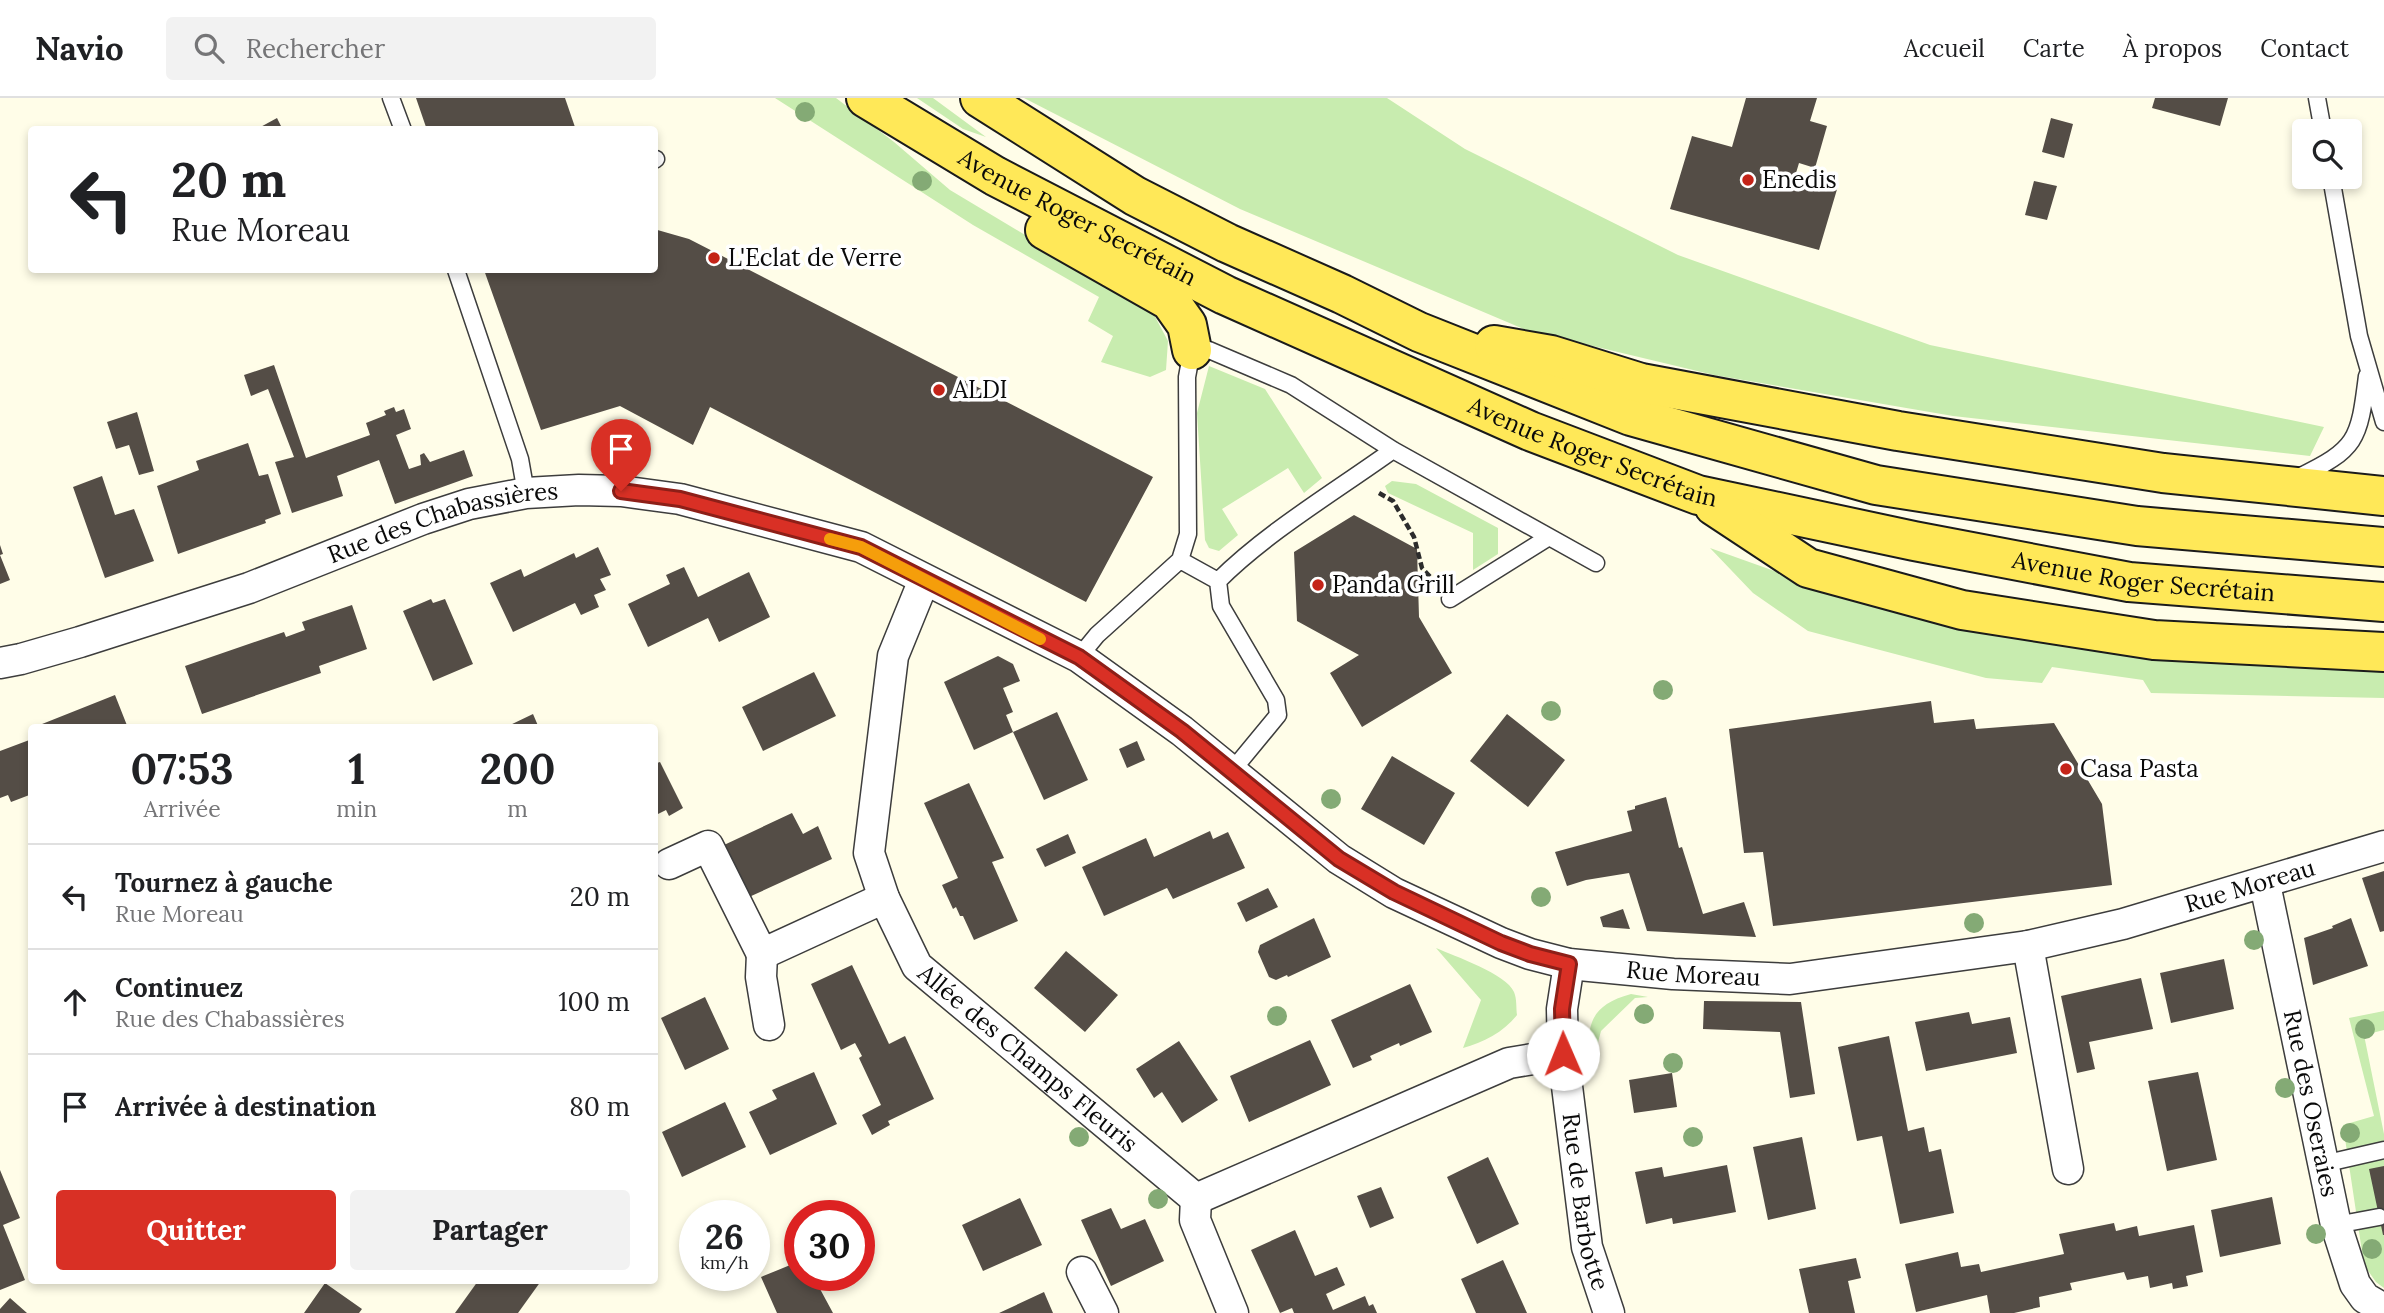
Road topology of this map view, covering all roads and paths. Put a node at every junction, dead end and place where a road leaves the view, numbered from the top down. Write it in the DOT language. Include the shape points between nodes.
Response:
graph roads {
  1 [pos="391,98"];
  2 [pos="980,98"];
  3 [pos="2317,98"];
  4 [pos="868,99"];
  5 [pos="2321,119"];
  6 [pos="402,126"];
  7 [pos="2333,189"];
  8 [pos="457,273"];
  9 [pos="1419,332"];
  10 [pos="1192,350"];
  11 [pos="2368,370"];
  12 [pos="2384,422"];
  13 [pos="1393,450"];
  14 [pos="2281,486"];
  15 [pos="526,493"];
  16 [pos="1698,495"];
  17 [pos="2384,496"];
  18 [pos="1393,501"];
  19 [pos="1549,537"];
  20 [pos="2384,547"];
  21 [pos="1180,560"];
  22 [pos="1596,563"];
  23 [pos="924,580"];
  24 [pos="1217,581"];
  25 [pos="1450,599"];
  26 [pos="2384,603"];
  27 [pos="2384,652"];
  28 [pos="1079,657"];
  29 [pos="0,663"];
  30 [pos="1231,772"];
  31 [pos="2384,846"];
  32 [pos="669,864"];
  33 [pos="2265,884"];
  34 [pos="884,898"];
  35 [pos="2028,946"];
  36 [pos="762,954"];
  37 [pos="1569,964"];
  38 [pos="769,1025"];
  39 [pos="1563,1054"];
  40 [pos="2384,1150"];
  41 [pos="2323,1164"];
  42 [pos="2068,1169"];
  43 [pos="1196,1199"];
  44 [pos="2379,1217"];
  45 [pos="2336,1225"];
  46 [pos="1082,1272"];
  47 [pos="2384,1309"];
  48 [pos="1103,1313"];
  49 [pos="1233,1313"];
  50 [pos="1609,1313"];
  1 -- 6 [label="lane"];
  2 -- 9 [label="main road, Avenue Roger Secrétain" via="1135,196"];
  3 -- 5 [label="lane"];
  4 -- 10 [label="main road" via="973,189 1170,301 1187,325"];
  4 -- 16 [label="main road, Avenue Roger Secrétain" via="995,176 1225,295 1530,431"];
  7 -- 11 [label="lane"];
  8 -- 15 [label="lane" via="520,459"];
  9 -- 14 [label="main road" via="1550,355 1641,383 1898,431 2163,473"];
  9 -- 20 [label="main road, Avenue Roger Secrétain" via="1631,416 1876,485 2137,526"];
  10 -- 13 [label="lane" via="1209,350 1291,385"];
  10 -- 21 [label="lane" via="1187,377 1188,534"];
  11 -- 12 [label="lane"];
  11 -- 14 [label="lane" via="2354,440 2338,457"];
  13 -- 19 [label="lane"];
  13 -- 24 [label="lane" via="1270,537"];
  14 -- 17 [label="main road"];
  15 -- 23 [label="street, Rue des Chabassières" via="621,491 680,499 861,547"];
  15 -- 29 [label="street, Rue des Chabassières" via="469,504 249,588"];
  16 -- 26 [label="main road, Avenue Roger Secrétain" via="2129,582"];
  16 -- 27 [label="main road" via="1808,568 1962,610 2154,640"];
  18 -- 25 [label="path" via="1414,537 1422,568"];
  19 -- 22 [label="lane"];
  19 -- 25 [label="lane"];
  21 -- 24 [label="lane"];
  21 -- 28 [label="lane"];
  23 -- 28 [label="street, Rue des Chabassières"];
  23 -- 34 [label="street, Allée des Champs Fleuris" via="892,656 869,853"];
  24 -- 30 [label="lane" via="1221,606 1276,700 1278,715"];
  28 -- 30 [label="street, Rue Moreau"];
  30 -- 37 [label="street, Rue Moreau" via="1339,859 1394,892 1501,943"];
  31 -- 33 [label="street, Rue Moreau"];
  32 -- 36 [label="street" via="708,846"];
  33 -- 35 [label="street, Rue Moreau"];
  33 -- 41 [label="street, Rue des Oseraies"];
  34 -- 36 [label="street"];
  34 -- 43 [label="street, Allée des Champs Fleuris" via="918,966"];
  35 -- 37 [label="street, Rue Moreau" via="1790,979"];
  35 -- 42 [label="street"];
  36 -- 38 [label="street"];
  37 -- 39 [label="street, Rue de Barbotte" via="1562,1009"];
  39 -- 43 [label="street" via="1509,1063"];
  39 -- 50 [label="street, Rue de Barbotte" via="1587,1247"];
  40 -- 41 [label="lane"];
  41 -- 45 [label="street, Rue des Oseraies"];
  43 -- 49 [label="street" via="1195,1220"];
  44 -- 45 [label="lane"];
  45 -- 47 [label="street, Rue des Oseraies" via="2355,1284 2365,1298"];
  46 -- 48 [label="street"];
}
